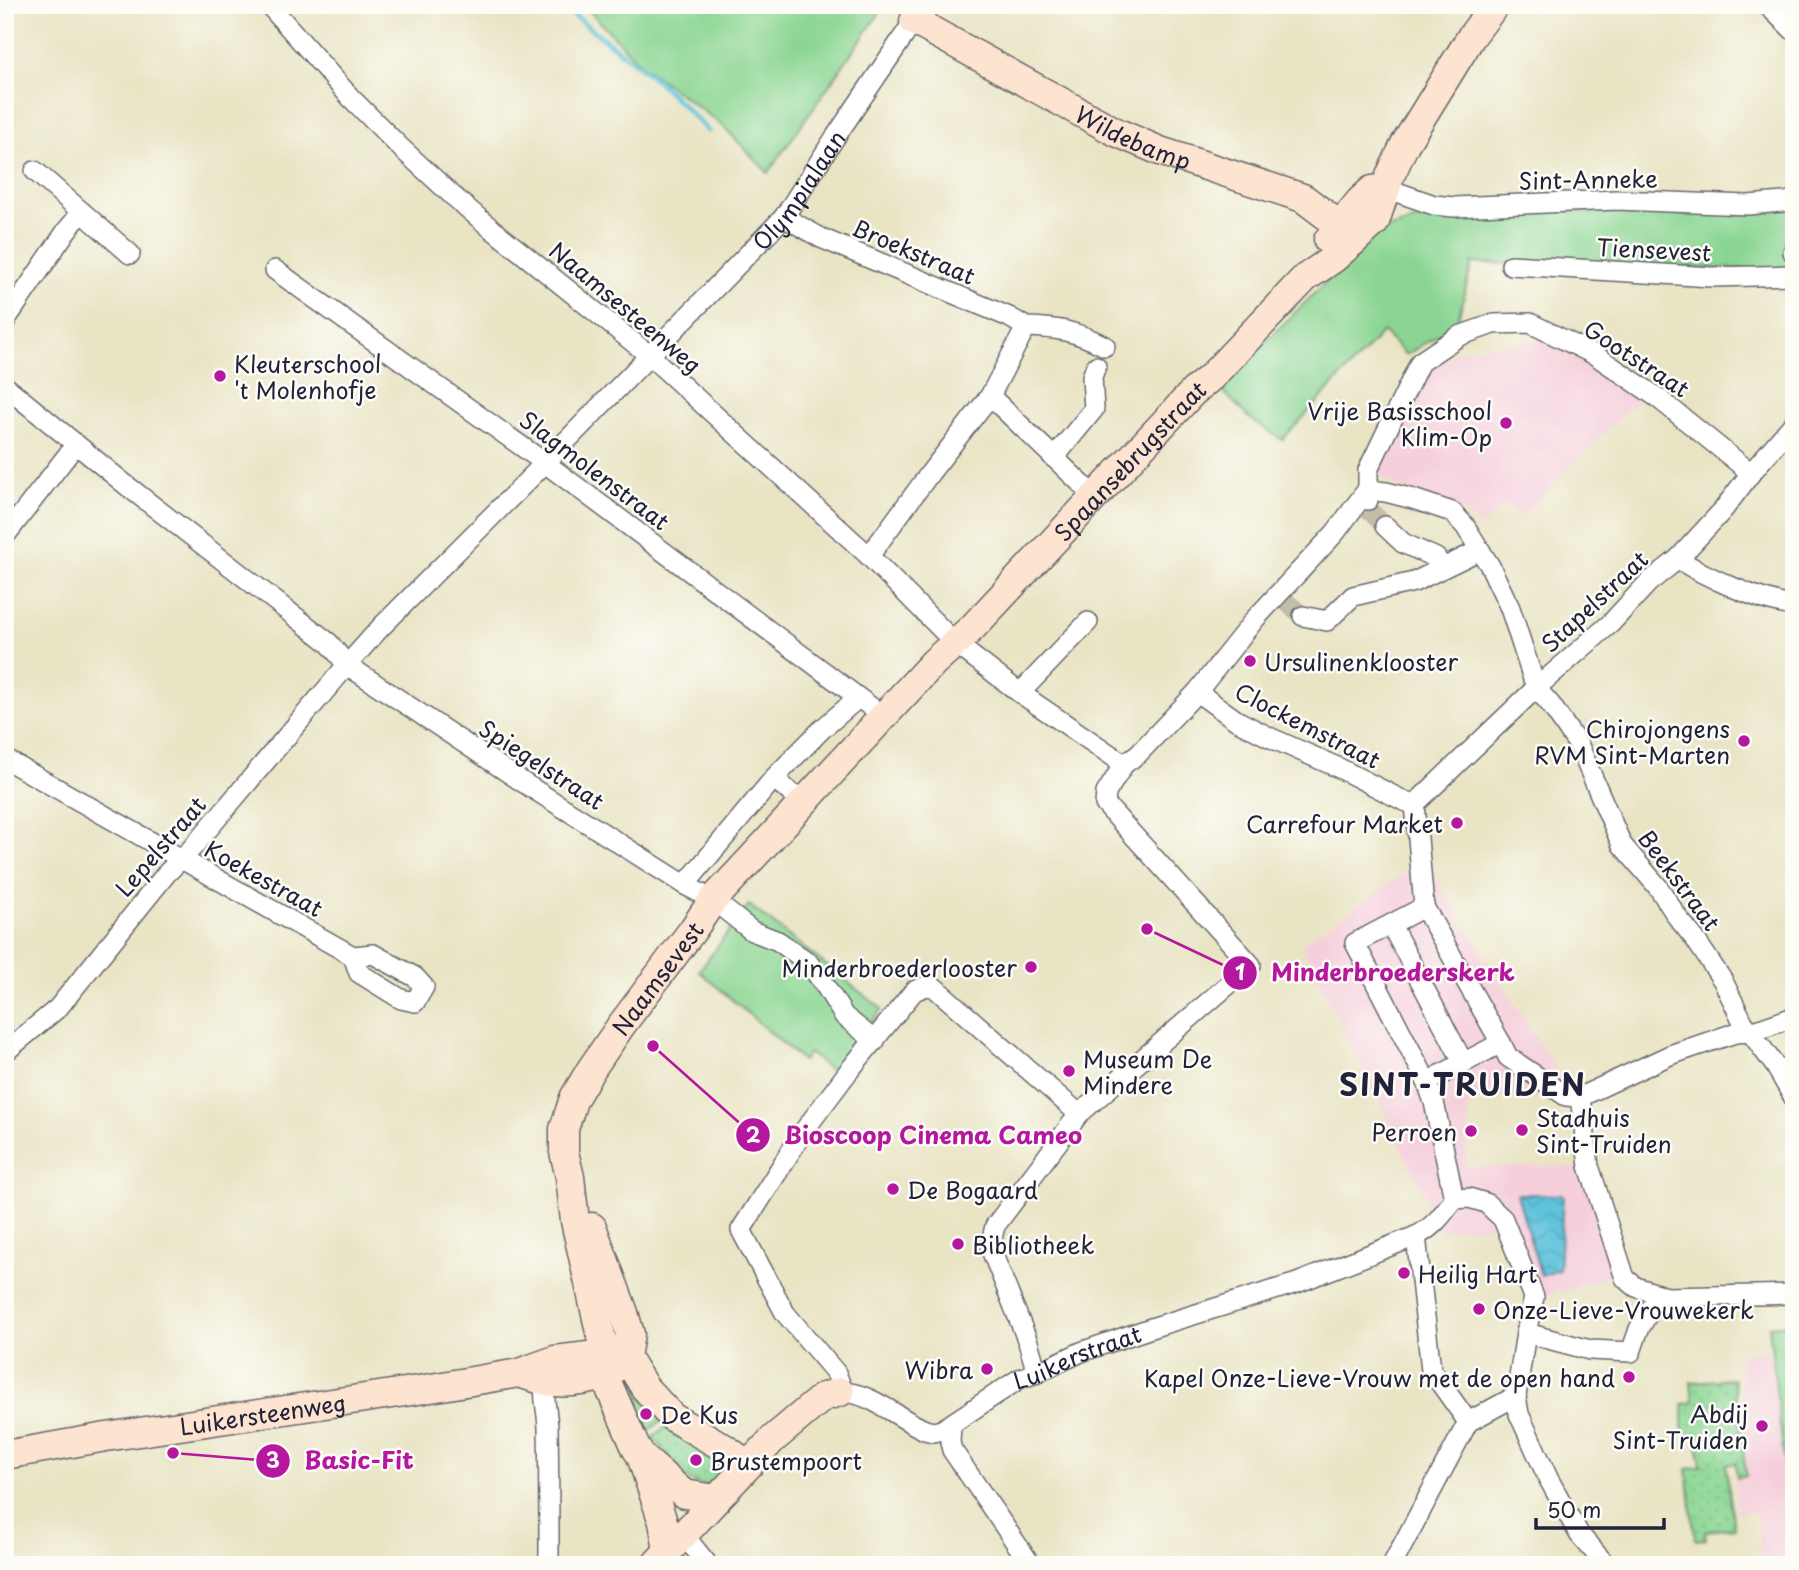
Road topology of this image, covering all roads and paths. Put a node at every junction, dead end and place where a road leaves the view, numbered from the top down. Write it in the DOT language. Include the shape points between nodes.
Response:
graph roads {
  1 [pos="269,5"];
  2 [pos="1495,5"];
  3 [pos="1766,5"];
  4 [pos="919,13"];
  5 [pos="1794,31"];
  6 [pos="35,171"];
  7 [pos="1385,188"];
  8 [pos="1794,201"];
  9 [pos="82,212"];
  10 [pos="784,217"];
  11 [pos="1347,234"];
  12 [pos="130,254"];
  13 [pos="1511,265"];
  14 [pos="275,270"];
  15 [pos="1794,275"];
  16 [pos="5,321"];
  17 [pos="1026,327"];
  18 [pos="1105,346"];
  19 [pos="649,355"];
  20 [pos="1096,366"];
  21 [pos="5,386"];
  22 [pos="990,396"];
  23 [pos="1790,433"];
  24 [pos="76,444"];
  25 [pos="1054,458"];
  26 [pos="545,463"];
  27 [pos="1751,473"];
  28 [pos="1094,496"];
  29 [pos="1368,499"];
  30 [pos="1385,526"];
  31 [pos="5,536"];
  32 [pos="1480,550"];
  33 [pos="869,556"];
  34 [pos="1678,559"];
  35 [pos="1442,568"];
  36 [pos="1794,606"];
  37 [pos="1303,616"];
  38 [pos="1088,622"];
  39 [pos="955,643"];
  40 [pos="347,665"];
  41 [pos="1536,688"];
  42 [pos="1020,692"];
  43 [pos="1197,692"];
  44 [pos="858,698"];
  45 [pos="883,716"];
  46 [pos="5,759"];
  47 [pos="1124,764"];
  48 [pos="774,778"];
  49 [pos="803,804"];
  50 [pos="1415,804"];
  51 [pos="181,859"];
  52 [pos="685,885"];
  53 [pos="713,900"];
  54 [pos="1424,907"];
  55 [pos="1391,925"];
  56 [pos="353,956"];
  57 [pos="1794,1017"];
  58 [pos="1751,1032"];
  59 [pos="875,1041"];
  60 [pos="1501,1043"];
  61 [pos="5,1052"];
  62 [pos="1463,1062"];
  63 [pos="1427,1082"];
  64 [pos="1580,1097"];
  65 [pos="1794,1098"];
  66 [pos="1079,1114"];
  67 [pos="1454,1199"];
  68 [pos="1416,1236"];
  69 [pos="1652,1293"];
  70 [pos="1794,1294"];
  71 [pos="1526,1333"];
  72 [pos="612,1362"];
  73 [pos="1037,1373"];
  74 [pos="545,1374"];
  75 [pos="840,1392"];
  76 [pos="1516,1396"];
  77 [pos="623,1419"];
  78 [pos="1468,1422"];
  79 [pos="951,1426"];
  80 [pos="5,1455"];
  81 [pos="641,1456"];
  82 [pos="748,1465"];
  83 [pos="716,1499"];
  84 [pos="669,1550"];
  85 [pos="549,1565"];
  86 [pos="708,1565"];
  87 [pos="1031,1565"];
  88 [pos="1392,1565"];
  89 [pos="1606,1565"];
  1 -- 19 [label="street, Naamsesteenweg" via="351,98 444,188"];
  2 -- 7 [label="street" via="1405,144"];
  3 -- 5 [label="street"];
  4 -- 10 [label="street, Olympialaan"];
  4 -- 11 [label="street, Wildebamp" via="1116,132 1303,198"];
  6 -- 9 [label="street"];
  7 -- 8 [label="street, Sint-Anneke" via="1454,207 1617,200 1748,205"];
  7 -- 11 [label="street, Spaansebrugstraat" via="1372,190 1360,201"];
  9 -- 12 [label="street"];
  9 -- 16 [label="street"];
  10 -- 17 [label="street, Broekstraat" via="821,238"];
  10 -- 19 [label="street, Olympialaan"];
  11 -- 28 [label="street, Spaansebrugstraat" via="1322,249 1305,278"];
  13 -- 15 [label="street, Tiensevest" via="1712,277"];
  14 -- 26 [label="street, Slagmolenstraat"];
  17 -- 18 [label="street, Broekstraat" via="1081,334"];
  17 -- 22 [label="street"];
  19 -- 26 [label="street, Lepelstraat"];
  19 -- 33 [label="street, Naamsesteenweg"];
  20 -- 25 [label="street" via="1094,409"];
  21 -- 24 [label="street"];
  22 -- 25 [label="street"];
  22 -- 33 [label="street"];
  23 -- 27 [label="street, Stapelstraat"];
  24 -- 31 [label="street"];
  24 -- 40 [label="street" via="329,643"];
  25 -- 28 [label="street"];
  26 -- 40 [label="street, Lepelstraat"];
  26 -- 44 [label="street, Slagmolenstraat"];
  27 -- 29 [label="street, Gootstraat" via="1658,398 1595,355 1530,323 1493,324 1460,336 1420,362 1368,470"];
  27 -- 34 [label="street, Stapelstraat"];
  28 -- 39 [label="street, Spaansebrugstraat"];
  29 -- 32 [label="street" via="1386,492 1452,512"];
  29 -- 43 [label="street" via="1281,598 1255,619"];
  30 -- 35 [label="street" via="1403,543 1436,558"];
  32 -- 35 [label="street"];
  32 -- 41 [label="street" via="1510,608"];
  33 -- 39 [label="street, Naamsesteenweg"];
  34 -- 36 [label="street" via="1765,600"];
  34 -- 41 [label="street, Stapelstraat"];
  35 -- 37 [label="street" via="1414,582 1353,596 1327,621"];
  38 -- 42 [label="street"];
  39 -- 42 [label="street"];
  39 -- 45 [label="street, Naamsevest"];
  40 -- 51 [label="street, Lepelstraat"];
  40 -- 52 [label="street, Spiegelstraat"];
  41 -- 50 [label="street, Stapelstraat"];
  41 -- 58 [label="street, Beekstraat" via="1579,746 1622,845 1695,939"];
  42 -- 47 [label="street"];
  43 -- 47 [label="street"];
  43 -- 50 [label="street, Clockemstraat" via="1269,737"];
  44 -- 45 [label="street, Slagmolenstraat"];
  44 -- 48 [label="street, Naamsevest"];
  45 -- 49 [label="street, Naamsevest"];
  46 -- 51 [label="street, Koekestraat"];
  47 -- 66 [label="street" via="1105,793 1105,804 1251,965"];
  48 -- 49 [label="street"];
  48 -- 52 [label="street, Naamsevest"];
  49 -- 53 [label="street, Naamsevest"];
  50 -- 54 [label="street"];
  51 -- 56 [label="street, Koekestraat"];
  51 -- 61 [label="street, Lepelstraat" via="58,1008"];
  52 -- 53 [label="street, Spiegelstraat"];
  53 -- 59 [label="street, Spiegelstraat" via="752,931 778,941 808,962 844,1016"];
  53 -- 72 [label="street, Naamsevest" via="590,1071 574,1098 564,1129 570,1177 629,1334"];
  54 -- 55 [label="street"];
  54 -- 60 [label="street"];
  55 -- 62 [label="street"];
  55 -- 63 [label="street" via="1355,943"];
  57 -- 58 [label="street"];
  58 -- 64 [label="street" via="1670,1055"];
  58 -- 65 [label="street, Beekstraat"];
  59 -- 66 [label="street" via="914,991 934,987"];
  59 -- 75 [label="street" via="803,1132 741,1230 785,1313 836,1373"];
  60 -- 62 [label="street"];
  60 -- 64 [label="street" via="1508,1057 1566,1096"];
  62 -- 63 [label="street"];
  63 -- 67 [label="street"];
  64 -- 69 [label="street" via="1589,1166 1625,1278"];
  66 -- 73 [label="street" via="995,1226 990,1247"];
  67 -- 68 [label="street, Luikerstraat" via="1438,1220"];
  67 -- 71 [label="street" via="1486,1203 1503,1219 1534,1297"];
  68 -- 73 [label="street, Luikerstraat" via="1297,1283 1081,1352"];
  68 -- 78 [label="street" via="1431,1370"];
  69 -- 70 [label="street" via="1667,1297"];
  69 -- 71 [label="street" via="1632,1352 1590,1350"];
  71 -- 76 [label="street"];
  72 -- 74 [label="street, Luikersteenweg"];
  72 -- 77 [label="street, Naamsevest"];
  72 -- 82 [label="street" via="646,1388 672,1417"];
  73 -- 79 [label="street, Luikerstraat" via="1019,1379"];
  74 -- 77 [label="street" via="587,1393"];
  74 -- 80 [label="street, Luikersteenweg"];
  74 -- 85 [label="street"];
  75 -- 79 [label="street" via="866,1398 925,1430"];
  75 -- 82 [label="street" via="810,1407"];
  76 -- 78 [label="street"];
  76 -- 89 [label="street" via="1518,1414 1548,1478 1579,1534"];
  77 -- 81 [label="street, Naamsevest"];
  78 -- 88 [label="street"];
  79 -- 87 [label="street" via="952,1450"];
  81 -- 83 [label="street" via="681,1492"];
  81 -- 84 [label="street, Naamsevest" via="678,1523"];
  82 -- 83 [label="street"];
  83 -- 84 [label="street"];
  84 -- 86 [label="street"];
}
